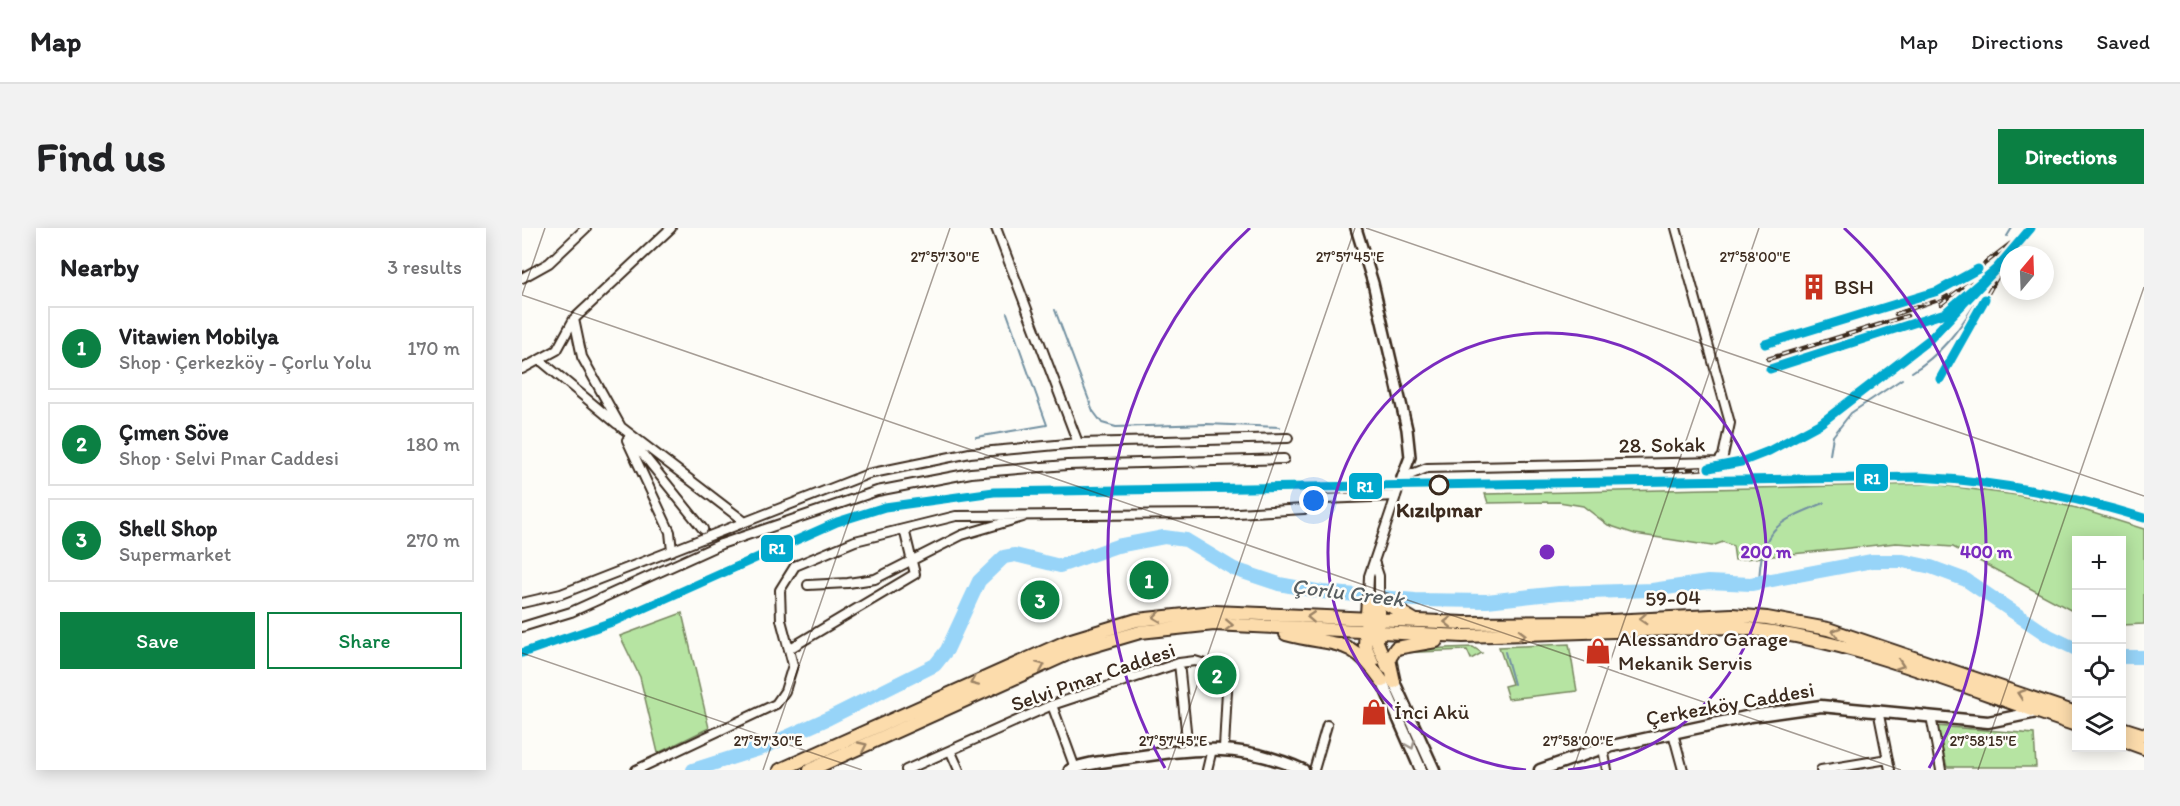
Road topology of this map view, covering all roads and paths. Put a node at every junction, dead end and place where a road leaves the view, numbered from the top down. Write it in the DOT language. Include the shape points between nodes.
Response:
graph roads {
  1 [pos="586,228"];
  2 [pos="671,228"];
  3 [pos="996,228"];
  4 [pos="1356,228"];
  5 [pos="1676,228"];
  6 [pos="522,278"];
  7 [pos="574,320"];
  8 [pos="540,360"];
  9 [pos="522,369"];
  10 [pos="621,427"];
  11 [pos="1288,438"];
  12 [pos="1078,443"];
  13 [pos="1284,459"];
  14 [pos="1402,478"];
  15 [pos="1396,496"];
  16 [pos="1033,514"];
  17 [pos="745,522"];
  18 [pos="703,529"];
  19 [pos="904,529"];
  20 [pos="672,551"];
  21 [pos="912,560"];
  22 [pos="1375,564"];
  23 [pos="808,585"];
  24 [pos="1374,599"];
  25 [pos="522,603"];
  26 [pos="1333,618"];
  27 [pos="1256,620"];
  28 [pos="1418,622"];
  29 [pos="522,627"];
  30 [pos="1372,627"];
  31 [pos="1463,636"];
  32 [pos="789,649"];
  33 [pos="1179,663"];
  34 [pos="1388,682"];
  35 [pos="1052,705"];
  36 [pos="1878,710"];
  37 [pos="2072,711"];
  38 [pos="2037,712"];
  39 [pos="1931,716"];
  40 [pos="2072,724"];
  41 [pos="1327,725"];
  42 [pos="2126,730"];
  43 [pos="1673,733"];
  44 [pos="2144,735"];
  45 [pos="2126,742"];
  46 [pos="1603,748"];
  47 [pos="2144,748"];
  48 [pos="1188,749"];
  49 [pos="1218,749"];
  50 [pos="951,752"];
  51 [pos="1888,759"];
  52 [pos="1100,766"];
  53 [pos="1072,769"];
  54 [pos="636,770"];
  55 [pos="780,770"];
  56 [pos="810,770"];
  57 [pos="906,770"];
  58 [pos="959,770"];
  59 [pos="1207,770"];
  60 [pos="1303,770"];
  61 [pos="1314,770"];
  62 [pos="1421,770"];
  63 [pos="1434,770"];
  64 [pos="1540,770"];
  65 [pos="1607,770"];
  66 [pos="1683,770"];
  67 [pos="1821,770"];
  68 [pos="1890,770"];
  69 [pos="1941,770"];
  1 -- 6 [label="street" via="549,263"];
  2 -- 7 [label="street"];
  3 -- 12 [label="street"];
  4 -- 14 [label="street" via="1407,429 1410,457"];
  5 -- 14 [label="street, 28. Sokak" via="1730,423 1723,456 1718,462 1427,468"];
  7 -- 8 [label="street" via="558,350"];
  7 -- 10 [label="street" via="582,357"];
  8 -- 9 [label="street"];
  8 -- 10 [label="street"];
  10 -- 17 [label="street"];
  10 -- 18 [label="street"];
  10 -- 20 [label="street" via="670,532"];
  11 -- 12 [label="street"];
  12 -- 17 [label="street" via="970,453 868,474"];
  13 -- 29 [label="street" via="1067,465 971,473 877,491 721,544 571,612"];
  14 -- 15 [label="street"];
  15 -- 16 [label="street" via="1325,499 1304,509 1221,514"];
  15 -- 22 [label="street"];
  16 -- 19 [label="street" via="956,516"];
  16 -- 21 [label="street" via="962,535"];
  17 -- 20 [label="street"];
  19 -- 21 [label="street"];
  19 -- 32 [label="street" via="855,541 795,566 780,590 781,620"];
  20 -- 25 [label="street" via="561,594"];
  21 -- 23 [label="street" via="875,579"];
  21 -- 32 [label="street" via="915,574"];
  22 -- 24 [label="street" via="1379,576"];
  22 -- 24 [label="street" via="1369,576"];
  24 -- 26 [label="main road"];
  24 -- 28 [label="main road"];
  24 -- 30 [label="main road"];
  26 -- 27 [label="main road, 59-04 / 59-04, one-way"];
  26 -- 30 [label="main road, 59-04 / 59-04"];
  27 -- 30 [label="main road, 59-04"];
  27 -- 34 [label="main road" via="1351,648"];
  27 -- 55 [label="main road, 59-04, one-way" via="1214,612 1102,628"];
  56 -- 27 [label="main road, 59-04, one-way" via="1106,640 1174,627"];
  28 -- 30 [label="main road, 59-04 / 59-04"];
  37 -- 28 [label="main road, 59-04 / 59-04, one-way" via="1874,644 1777,619 1732,615 1590,622"];
  30 -- 31 [label="main road, 59-04"];
  30 -- 34 [label="main road" via="1365,645"];
  31 -- 34 [label="main road" via="1396,648 1389,659"];
  31 -- 38 [label="main road, 59-04, one-way" via="1732,627 1766,630 1825,641"];
  32 -- 54 [label="street" via="794,665 776,704"];
  33 -- 35 [label="street, Selvi Pınar Caddesi"];
  33 -- 48 [label="street"];
  33 -- 49 [label="street, Selvi Pınar Caddesi" via="1195,661 1228,670"];
  34 -- 62 [label="main road, one-way"];
  34 -- 63 [label="main road"];
  35 -- 50 [label="street, Selvi Pınar Caddesi"];
  35 -- 53 [label="street"];
  36 -- 39 [label="main road, Çerkezköy Caddesi"];
  36 -- 43 [label="main road, Çerkezköy Caddesi" via="1821,706"];
  36 -- 51 [label="street"];
  38 -- 39 [label="main road, Çerkezköy Caddesi" via="1988,722"];
  38 -- 40 [label="main road, 59-04"];
  39 -- 69 [label="street"];
  41 -- 61 [label="street"];
  42 -- 44 [label="main road"];
  43 -- 46 [label="main road, Çerkezköy Caddesi"];
  43 -- 66 [label="street"];
  45 -- 47 [label="main road"];
  46 -- 64 [label="main road, Çerkezköy Caddesi"];
  46 -- 65 [label="street"];
  48 -- 49 [label="main road"];
  48 -- 52 [label="main road"];
  49 -- 59 [label="street"];
  49 -- 60 [label="main road" via="1254,752"];
  50 -- 57 [label="street, Selvi Pınar Caddesi"];
  50 -- 58 [label="street"];
  51 -- 67 [label="street"];
  51 -- 68 [label="street"];
  52 -- 53 [label="main road"];
}
